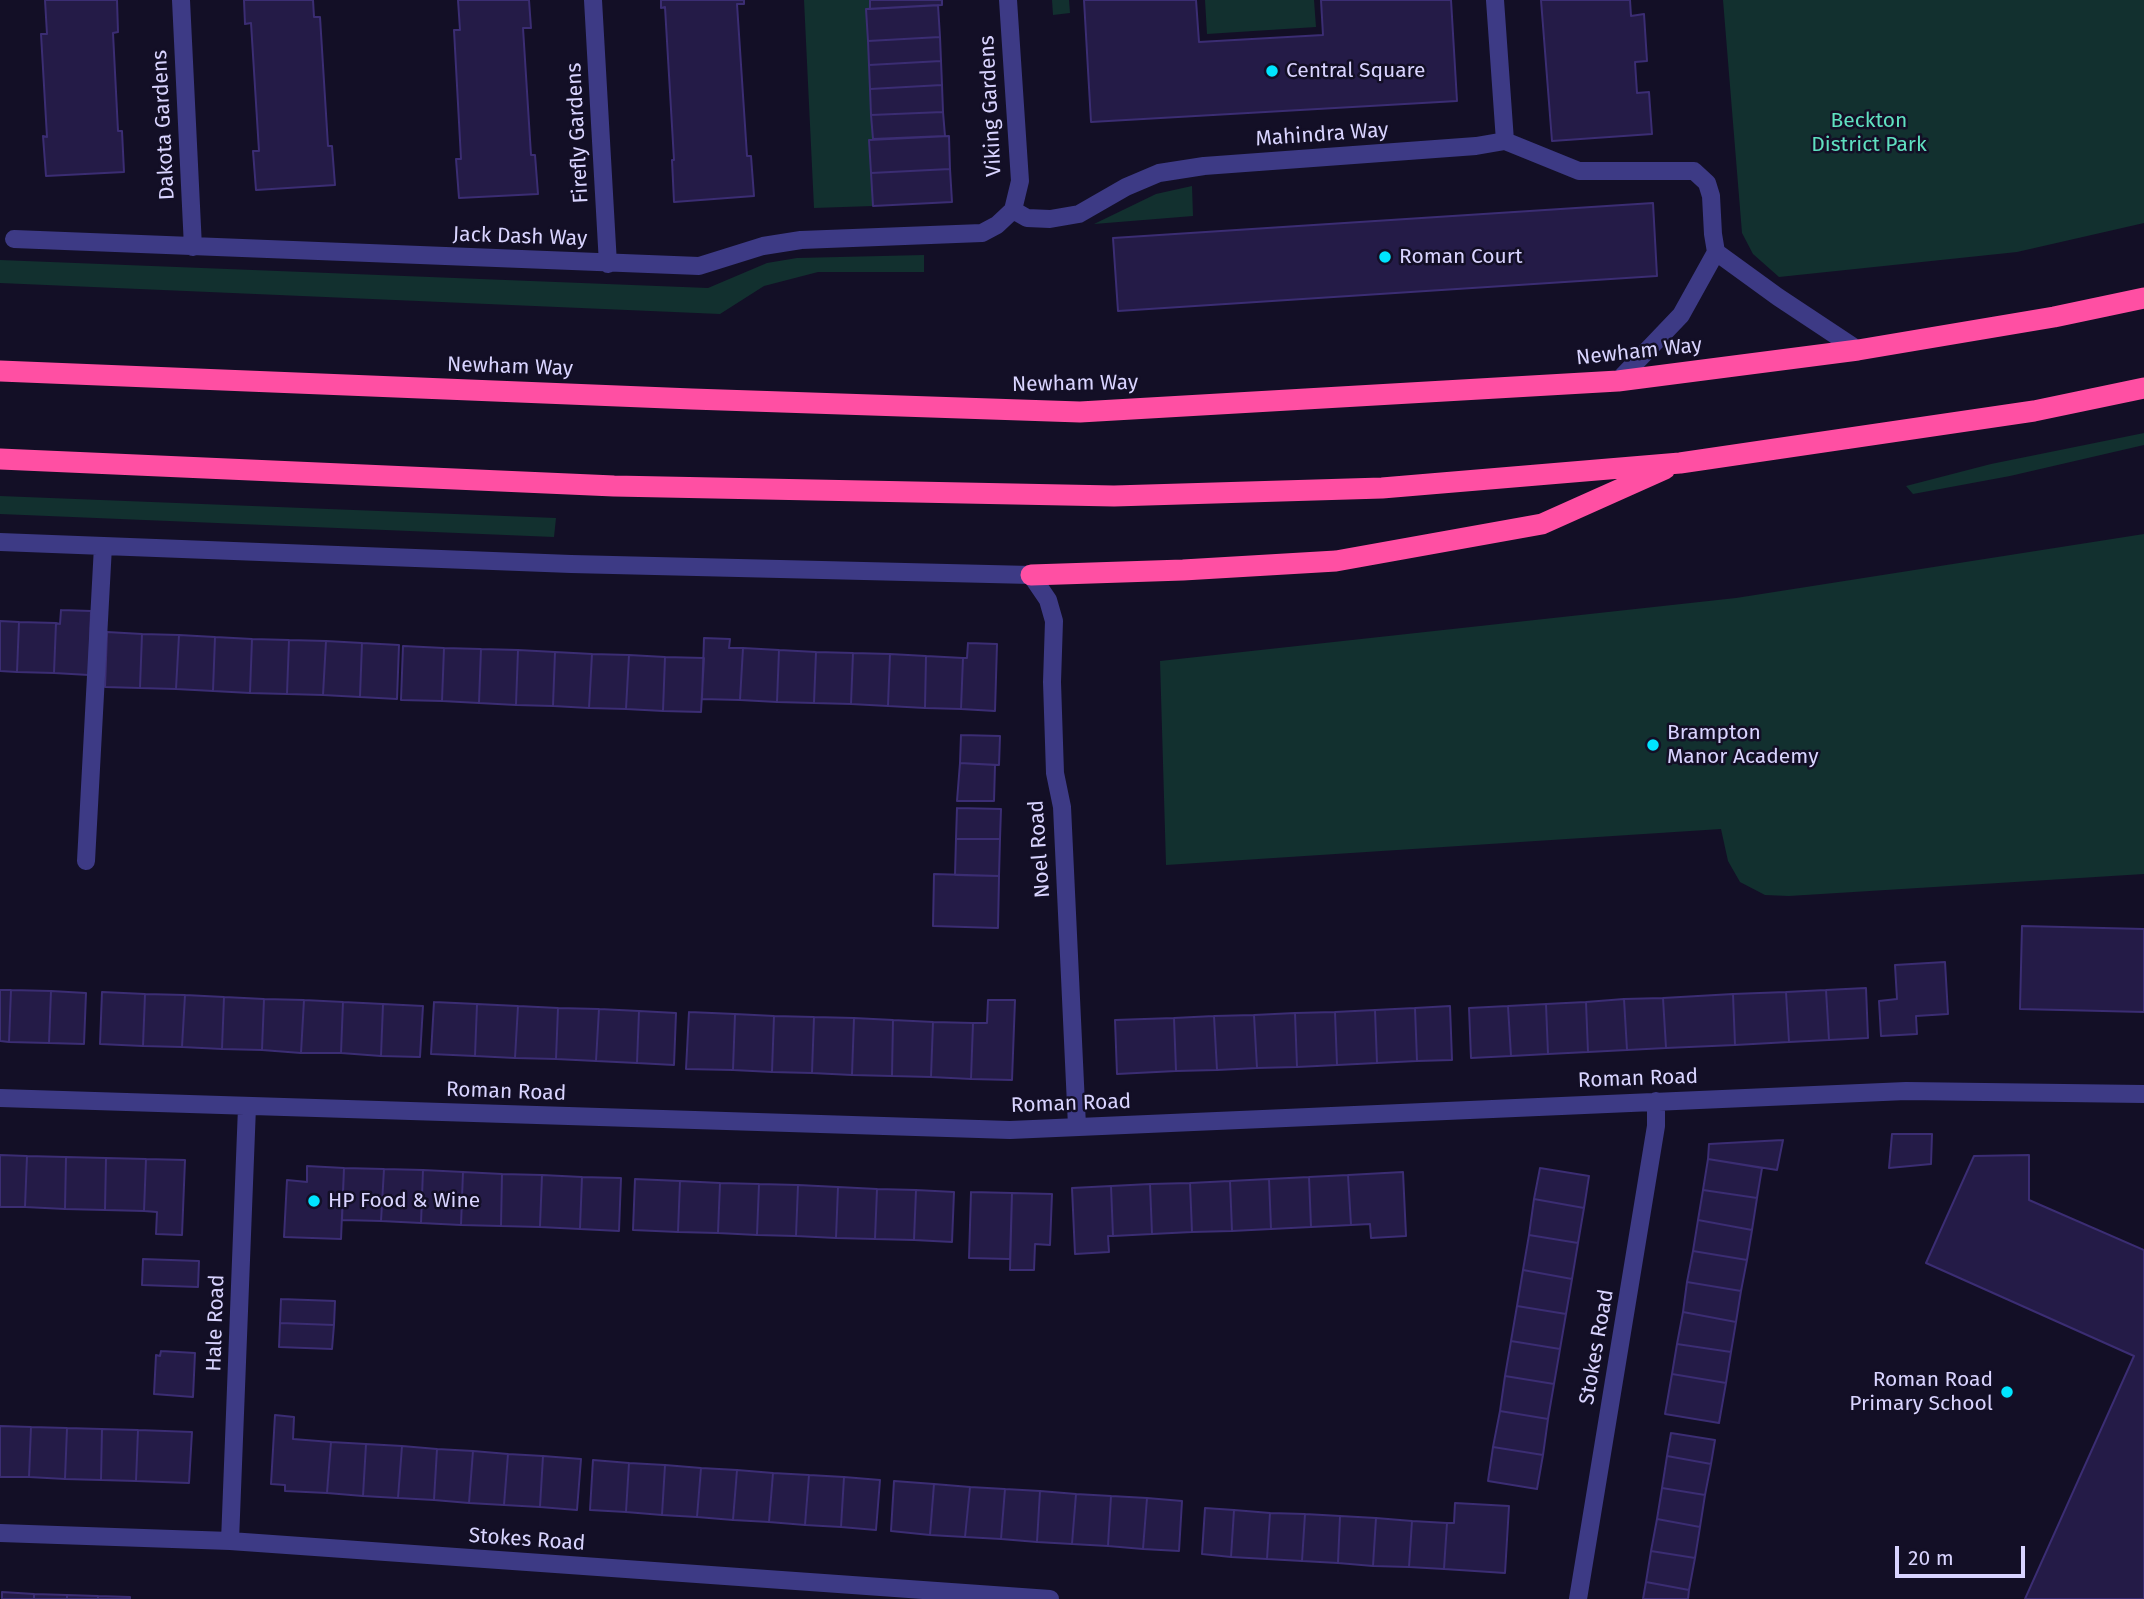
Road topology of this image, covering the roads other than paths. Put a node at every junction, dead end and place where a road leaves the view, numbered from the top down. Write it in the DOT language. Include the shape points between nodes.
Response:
graph roads {
  1 [pos="181,0"];
  2 [pos="593,0"];
  3 [pos="1008,0"];
  4 [pos="1495,0"];
  5 [pos="1505,141"];
  6 [pos="1013,210"];
  7 [pos="14,239"];
  8 [pos="193,247"];
  9 [pos="1716,252"];
  10 [pos="608,264"];
  11 [pos="2144,298"];
  12 [pos="1858,350"];
  13 [pos="0,371"];
  14 [pos="1618,381"];
  15 [pos="2144,388"];
  16 [pos="0,459"];
  17 [pos="1680,463"];
  18 [pos="0,542"];
  19 [pos="103,546"];
  20 [pos="1031,575"];
  21 [pos="86,861"];
  22 [pos="2144,1094"];
  23 [pos="0,1098"];
  24 [pos="1656,1101"];
  25 [pos="247,1107"];
  26 [pos="1077,1126"];
  27 [pos="0,1533"];
  28 [pos="230,1541"];
  29 [pos="1050,1599"];
  30 [pos="1578,1599"];
  1 -- 8 [label="street, Dakota Gardens"];
  2 -- 10 [label="street, Firefly Gardens"];
  3 -- 6 [label="street, Viking Gardens" via="1020,181"];
  4 -- 5 [label="street"];
  5 -- 6 [label="street, Mahindra Way" via="1204,166 1159,173 1079,214 1027,218"];
  5 -- 9 [label="street" via="1579,171 1694,171 1707,183 1711,196"];
  6 -- 10 [label="street, Jack Dash Way" via="982,233 801,240 763,246 699,267"];
  7 -- 8 [label="street, Jack Dash Way"];
  8 -- 10 [label="street, Jack Dash Way"];
  9 -- 12 [label="street"];
  9 -- 14 [label="street" via="1681,315"];
  11 -- 12 [label="highway, Newham Way"];
  12 -- 14 [label="highway, Newham Way"];
  13 -- 14 [label="highway, Newham Way" via="1080,412"];
  15 -- 17 [label="highway" via="2034,411"];
  16 -- 17 [label="highway" via="614,486 1114,496 1382,488"];
  17 -- 20 [label="highway" via="1542,524 1401,550 1336,561"];
  18 -- 19 [label="street"];
  19 -- 20 [label="street"];
  19 -- 21 [label="street"];
  20 -- 26 [label="street, Noel Road" via="1048,600 1054,621 1055,773 1062,807"];
  22 -- 24 [label="street, Roman Road" via="1906,1091"];
  23 -- 25 [label="street, Roman Road"];
  24 -- 26 [label="street, Roman Road"];
  24 -- 30 [label="street, Stokes Road" via="1656,1126"];
  25 -- 26 [label="street, Roman Road" via="1010,1129"];
  25 -- 28 [label="street, Hale Road"];
  27 -- 28 [label="street, Stokes Road"];
  28 -- 29 [label="street, Stokes Road"];
}
